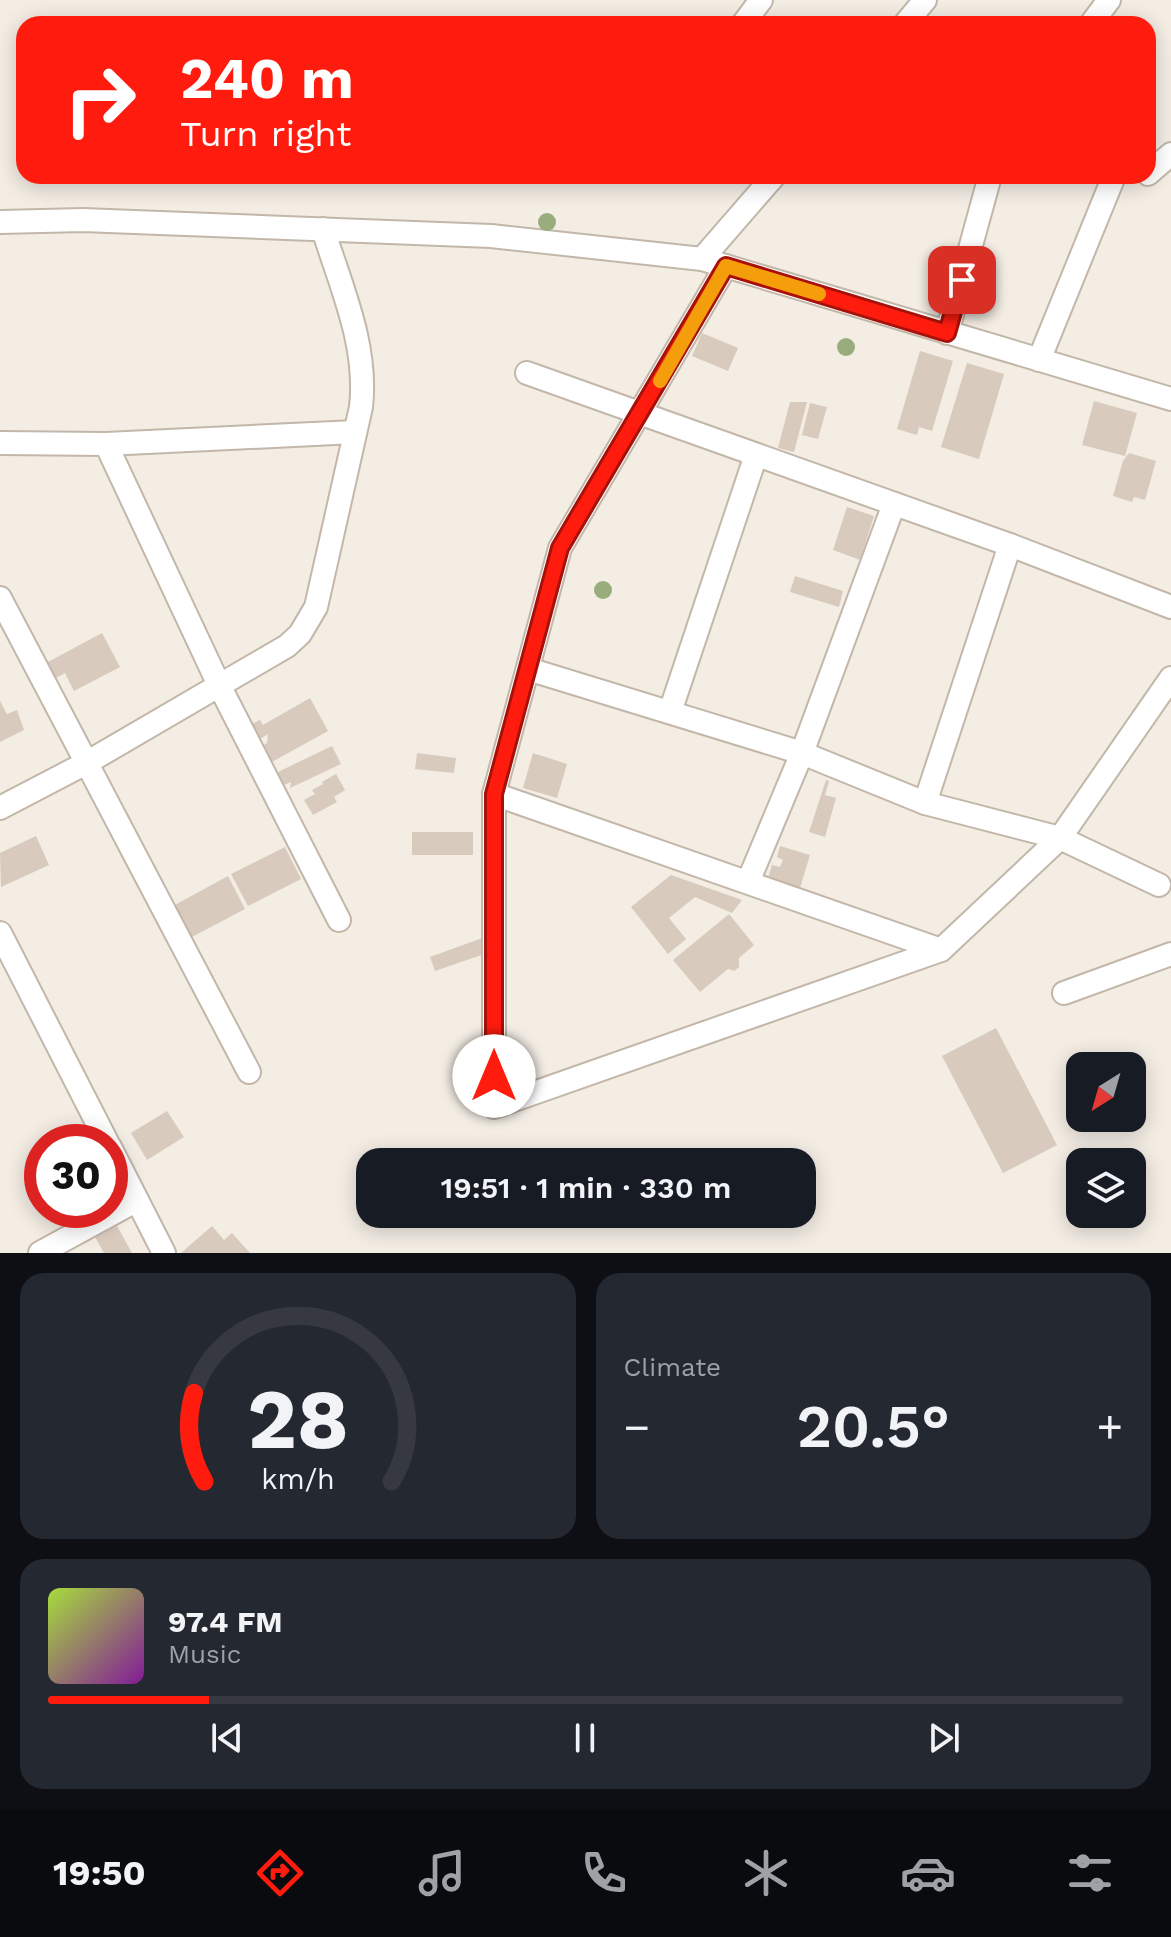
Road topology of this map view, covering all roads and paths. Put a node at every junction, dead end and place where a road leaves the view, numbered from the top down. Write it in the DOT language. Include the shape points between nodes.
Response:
graph roads {
  1 [pos="925,0"];
  2 [pos="912,16"];
  3 [pos="1171,154"];
  4 [pos="1156,168"];
  5 [pos="767,184"];
  6 [pos="988,184"];
  7 [pos="1111,184"];
  8 [pos="0,222"];
  9 [pos="323,229"];
  10 [pos="702,259"];
  11 [pos="726,266"];
  12 [pos="947,333"];
  13 [pos="1039,360"];
  14 [pos="527,373"];
  15 [pos="1171,399"];
  16 [pos="641,413"];
  17 [pos="355,432"];
  18 [pos="0,443"];
  19 [pos="106,444"];
  20 [pos="756,455"];
  21 [pos="894,504"];
  22 [pos="1010,545"];
  23 [pos="0,598"];
  24 [pos="1171,607"];
  25 [pos="528,669"];
  26 [pos="1171,678"];
  27 [pos="219,685"];
  28 [pos="670,712"];
  29 [pos="802,753"];
  30 [pos="88,762"];
  31 [pos="494,794"];
  32 [pos="925,803"];
  33 [pos="0,808"];
  34 [pos="1060,838"];
  35 [pos="748,882"];
  36 [pos="1159,885"];
  37 [pos="339,920"];
  38 [pos="0,933"];
  39 [pos="941,950"];
  40 [pos="1171,954"];
  41 [pos="1064,993"];
  42 [pos="249,1072"];
  43 [pos="98,1124"];
  44 [pos="128,1182"];
  45 [pos="137,1200"];
  46 [pos="40,1253"];
  47 [pos="164,1253"];
  1 -- 2 [label="street"];
  3 -- 4 [label="street"];
  5 -- 10 [label="street"];
  6 -- 12 [label="street"];
  7 -- 13 [label="street"];
  8 -- 9 [label="street"];
  9 -- 10 [label="street" via="491,236"];
  9 -- 17 [label="street" via="362,360 364,383"];
  10 -- 11 [label="street"];
  11 -- 12 [label="street"];
  11 -- 16 [label="street"];
  12 -- 13 [label="street"];
  13 -- 15 [label="street"];
  14 -- 16 [label="street"];
  16 -- 20 [label="street"];
  16 -- 25 [label="street" via="560,548"];
  17 -- 19 [label="street"];
  17 -- 27 [label="street" via="309,621 287,646"];
  18 -- 19 [label="street"];
  19 -- 27 [label="street"];
  20 -- 21 [label="street"];
  20 -- 28 [label="street"];
  21 -- 22 [label="street"];
  21 -- 29 [label="street"];
  22 -- 24 [label="street"];
  22 -- 32 [label="street"];
  23 -- 30 [label="street"];
  25 -- 28 [label="street"];
  25 -- 31 [label="street"];
  26 -- 34 [label="street"];
  27 -- 30 [label="street"];
  27 -- 37 [label="street"];
  28 -- 29 [label="street"];
  29 -- 32 [label="street"];
  29 -- 35 [label="street"];
  30 -- 33 [label="street"];
  30 -- 42 [label="street"];
  31 -- 35 [label="street"];
  31 -- 39 [label="street" via="494,1107"];
  32 -- 34 [label="street"];
  34 -- 36 [label="street"];
  34 -- 39 [label="street"];
  35 -- 39 [label="street"];
  38 -- 43 [label="street"];
  40 -- 41 [label="street"];
  44 -- 45 [label="street"];
  45 -- 46 [label="street"];
  45 -- 47 [label="street"];
}
